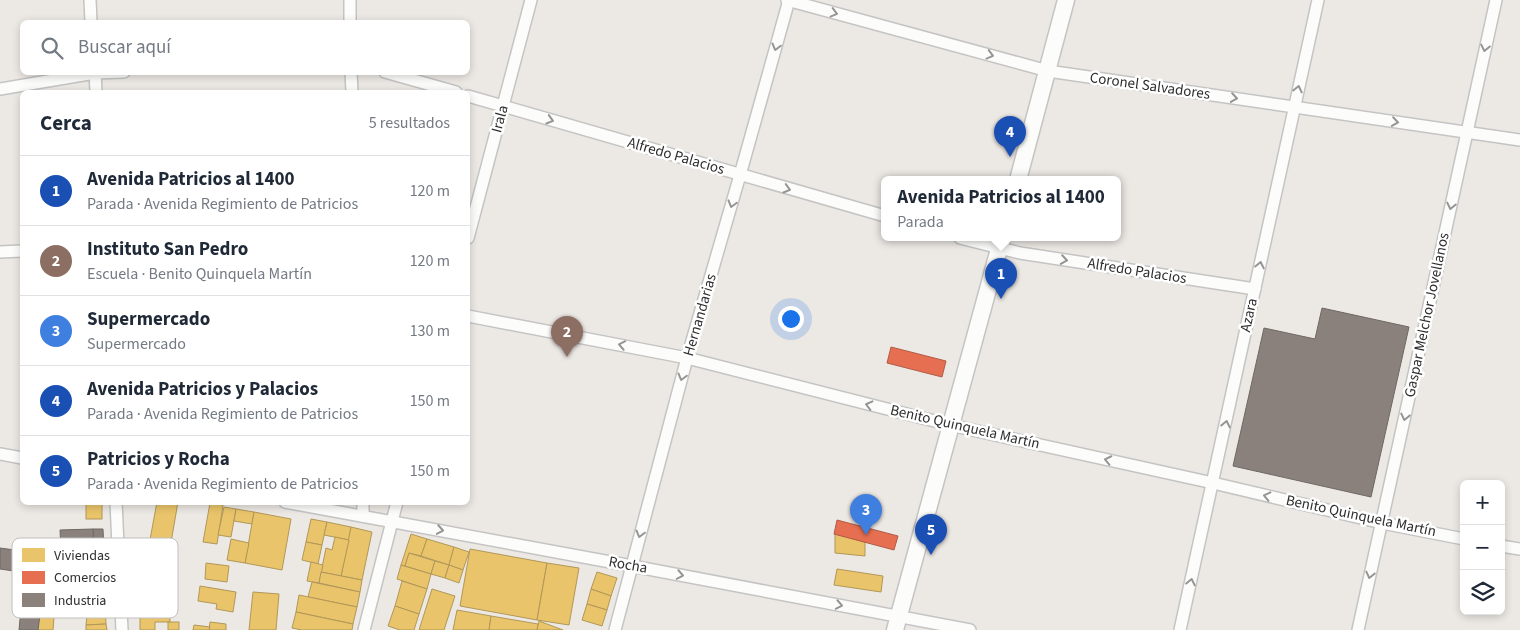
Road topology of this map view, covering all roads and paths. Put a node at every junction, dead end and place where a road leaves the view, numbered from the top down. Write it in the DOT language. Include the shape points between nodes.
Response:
graph roads {
  1 [pos="90,0"];
  2 [pos="350,0"];
  3 [pos="531,0"];
  4 [pos="788,0"];
  5 [pos="1066,0"];
  6 [pos="1318,0"];
  7 [pos="1496,0"];
  8 [pos="91,20"];
  9 [pos="350,20"];
  10 [pos="1048,71"];
  11 [pos="82,75"];
  12 [pos="95,75"];
  13 [pos="351,75"];
  14 [pos="396,75"];
  15 [pos="0,88"];
  16 [pos="96,90"];
  17 [pos="352,90"];
  18 [pos="449,90"];
  19 [pos="470,97"];
  20 [pos="503,106"];
  21 [pos="1294,107"];
  22 [pos="1467,133"];
  23 [pos="1520,140"];
  24 [pos="740,175"];
  25 [pos="1019,176"];
  26 [pos="881,215"];
  27 [pos="470,230"];
  28 [pos="984,241"];
  29 [pos="1000,243"];
  30 [pos="0,252"];
  31 [pos="20,252"];
  32 [pos="1255,289"];
  33 [pos="470,316"];
  34 [pos="687,358"];
  35 [pos="950,426"];
  36 [pos="0,454"];
  37 [pos="20,458"];
  38 [pos="1213,483"];
  39 [pos="116,505"];
  40 [pos="302,505"];
  41 [pos="363,505"];
  42 [pos="396,505"];
  43 [pos="363,516"];
  44 [pos="392,522"];
  45 [pos="1382,523"];
  46 [pos="1460,537"];
  47 [pos="118,538"];
  48 [pos="1505,547"];
  49 [pos="1520,549"];
  50 [pos="632,566"];
  51 [pos="897,623"];
  52 [pos="364,630"];
  53 [pos="615,630"];
  54 [pos="970,630"];
  55 [pos="1180,630"];
  56 [pos="1358,630"];
  1 -- 8 [label="street"];
  2 -- 9 [label="street"];
  3 -- 20 [label="street, Irala"];
  4 -- 10 [label="street, Coronel Salvadores, one-way"];
  4 -- 24 [label="street, Hernandarias, one-way"];
  5 -- 10 [label="main road"];
  21 -- 6 [label="street, Azara, one-way"];
  7 -- 22 [label="street, Gaspar Melchor Jovellanos, one-way"];
  10 -- 21 [label="street, Coronel Salvadores, one-way"];
  10 -- 25 [label="main road"];
  11 -- 15 [label="street"];
  12 -- 16 [label="street"];
  13 -- 17 [label="street"];
  14 -- 18 [label="street"];
  19 -- 20 [label="street, Alfredo Palacios"];
  20 -- 24 [label="street, Alfredo Palacios, one-way"];
  20 -- 27 [label="street, Irala"];
  21 -- 22 [label="street, Coronel Salvadores, one-way"];
  32 -- 21 [label="street, Azara, one-way"];
  22 -- 23 [label="street, Coronel Salvadores"];
  22 -- 45 [label="street, Gaspar Melchor Jovellanos, one-way"];
  24 -- 26 [label="street, Alfredo Palacios, one-way"];
  24 -- 34 [label="street, Hernandarias, one-way"];
  28 -- 29 [label="street, Alfredo Palacios"];
  29 -- 32 [label="street, Alfredo Palacios, one-way"];
  29 -- 35 [label="main road"];
  30 -- 31 [label="street"];
  38 -- 32 [label="street, Azara, one-way"];
  34 -- 33 [label="street, Benito Quinquela Martín, one-way"];
  35 -- 34 [label="street, Benito Quinquela Martín, one-way"];
  34 -- 50 [label="street, Hernandarias, one-way"];
  38 -- 35 [label="street, Benito Quinquela Martín, one-way"];
  35 -- 51 [label="main road"];
  36 -- 37 [label="street"];
  45 -- 38 [label="street, Benito Quinquela Martín, one-way"];
  55 -- 38 [label="street, Azara, one-way"];
  39 -- 47 [label="street"];
  40 -- 43 [label="street, Rocha"];
  41 -- 43 [label="street"];
  42 -- 44 [label="street"];
  43 -- 44 [label="street, Rocha"];
  44 -- 50 [label="street, Rocha, one-way"];
  44 -- 52 [label="street"];
  45 -- 46 [label="street, Benito Quinquela Martín"];
  45 -- 56 [label="street, Gaspar Melchor Jovellanos, one-way"];
  48 -- 49 [label="street"];
  50 -- 51 [label="street, Rocha, one-way"];
  50 -- 53 [label="street, Hernandarias"];
  51 -- 54 [label="street, Rocha"];
}
